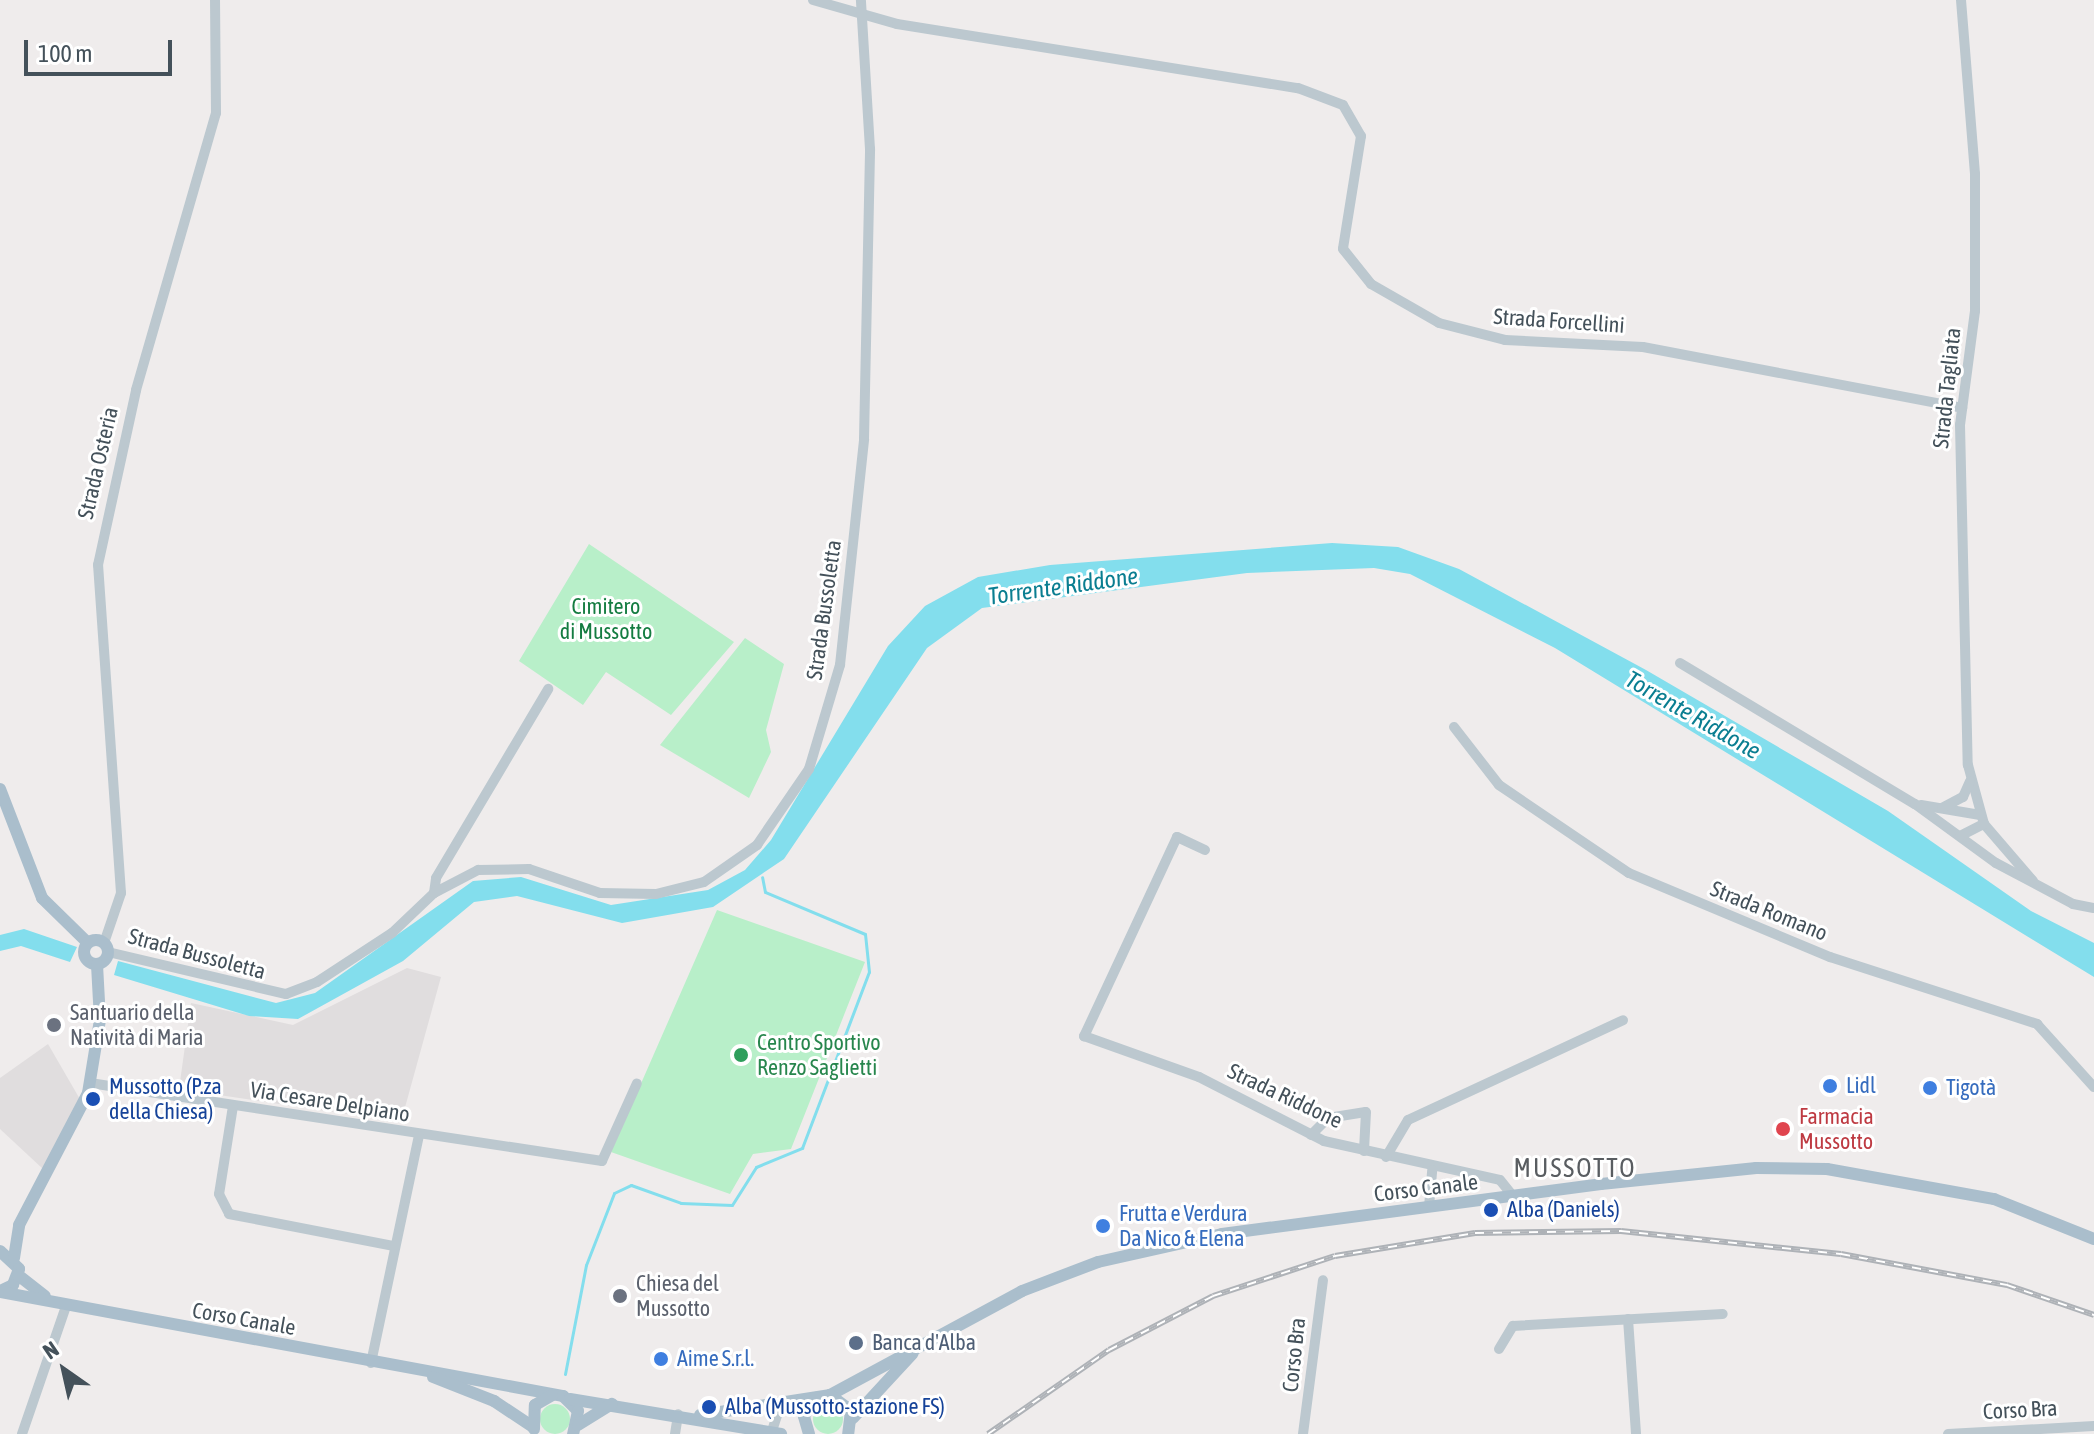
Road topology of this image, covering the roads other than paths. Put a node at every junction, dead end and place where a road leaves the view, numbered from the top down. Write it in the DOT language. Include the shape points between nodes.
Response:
graph roads {
  1 [pos="215,0"];
  2 [pos="813,0"];
  3 [pos="861,0"];
  4 [pos="1961,0"];
  5 [pos="856,17"];
  6 [pos="1962,408"];
  7 [pos="1680,663"];
  8 [pos="548,689"];
  9 [pos="1454,727"];
  10 [pos="1970,781"];
  11 [pos="0,789"];
  12 [pos="1915,804"];
  13 [pos="1940,809"];
  14 [pos="1982,820"];
  15 [pos="1960,836"];
  16 [pos="1205,850"];
  17 [pos="2033,881"];
  18 [pos="434,893"];
  19 [pos="2094,908"];
  20 [pos="88,943"];
  21 [pos="106,947"];
  22 [pos="97,965"];
  23 [pos="1623,1020"];
  24 [pos="90,1083"];
  25 [pos="637,1083"];
  26 [pos="2094,1087"];
  27 [pos="233,1106"];
  28 [pos="1311,1135"];
  29 [pos="419,1136"];
  30 [pos="1364,1151"];
  31 [pos="1386,1157"];
  32 [pos="1432,1170"];
  33 [pos="1514,1197"];
  34 [pos="1429,1207"];
  35 [pos="19,1225"];
  36 [pos="2094,1239"];
  37 [pos="393,1246"];
  38 [pos="0,1248"];
  39 [pos="14,1258"];
  40 [pos="18,1275"];
  41 [pos="1323,1280"];
  42 [pos="0,1291"];
  43 [pos="66,1306"];
  44 [pos="1723,1314"];
  45 [pos="1628,1319"];
  46 [pos="919,1347"];
  47 [pos="1499,1349"];
  48 [pos="371,1363"];
  49 [pos="882,1367"];
  50 [pos="415,1370"];
  51 [pos="880,1384"];
  52 [pos="555,1394"];
  53 [pos="830,1395"];
  54 [pos="816,1398"];
  55 [pos="570,1399"];
  56 [pos="612,1404"];
  57 [pos="780,1406"];
  58 [pos="684,1415"];
  59 [pos="2094,1426"];
  60 [pos="851,1428"];
  61 [pos="535,1431"];
  62 [pos="575,1431"];
  63 [pos="22,1434"];
  64 [pos="675,1434"];
  65 [pos="772,1434"];
  66 [pos="781,1434"];
  67 [pos="809,1434"];
  68 [pos="1303,1434"];
  69 [pos="1636,1434"];
  70 [pos="1948,1434"];
  1 -- 21 [label="street, Strada Osteria" via="216,113 136,390 98,565 121,893"];
  2 -- 5 [label="street, Strada Forcellini"];
  3 -- 5 [label="street"];
  4 -- 6 [label="street, Strada Tagliata" via="1975,297"];
  5 -- 6 [label="street, Strada Forcellini" via="1223,74 1343,105 1361,136 1343,249 1371,284 1439,323 1505,340 1643,347"];
  5 -- 18 [label="street, Strada Bussoletta" via="870,149 864,439 840,665 809,769 757,845 704,882 634,895 498,867"];
  6 -- 10 [label="street, Strada Tagliata"];
  7 -- 12 [label="street, Strada Tagliata"];
  8 -- 18 [label="street, Strada Bussoletta" via="436,878"];
  9 -- 26 [label="street, Strada Romano" via="1499,785 1629,873 1830,957 2037,1024"];
  10 -- 13 [label="street" via="1963,797"];
  10 -- 14 [label="street, Strada Tagliata"];
  11 -- 20 [label="main road" via="42,898"];
  12 -- 13 [label="street, Strada Tagliata"];
  12 -- 15 [label="street, Strada Tagliata"];
  13 -- 14 [label="street, Strada Tagliata"];
  14 -- 15 [label="street"];
  14 -- 17 [label="street, Strada Tagliata"];
  15 -- 17 [label="street, Strada Tagliata"];
  16 -- 28 [label="street, Strada Riddone" via="1177,837 1084,1036 1199,1077"];
  17 -- 19 [label="street, Strada Tagliata"];
  18 -- 21 [label="street, Strada Bussoletta" via="392,933 286,994"];
  20 -- 21 [label="main road"];
  20 -- 22 [label="main road" via="84,957"];
  21 -- 22 [label="main road"];
  22 -- 24 [label="main road" via="101,996"];
  23 -- 31 [label="street" via="1408,1120"];
  24 -- 27 [label="street, Via Cesare Delpiano"];
  24 -- 35 [label="main road"];
  25 -- 29 [label="street, Via Cesare Delpiano" via="602,1161"];
  27 -- 29 [label="street, Via Cesare Delpiano"];
  27 -- 37 [label="street, Via Cesare Delpiano" via="219,1194 229,1214"];
  28 -- 30 [label="street, Strada Riddone"];
  28 -- 30 [label="street" via="1328,1118 1366,1112"];
  29 -- 37 [label="street, Via Cesare Delpiano"];
  30 -- 31 [label="street, Strada Riddone"];
  31 -- 32 [label="street, Strada Riddone"];
  32 -- 33 [label="street, Strada Riddone" via="1500,1180"];
  32 -- 34 [label="street"];
  33 -- 34 [label="main road, Corso Canale"];
  33 -- 36 [label="main road, Corso Canale" via="1716,1171 1827,1169 1994,1199"];
  34 -- 46 [label="main road, Corso Canale" via="1222,1234 1098,1262 1022,1291"];
  35 -- 38 [label="main road"];
  35 -- 39 [label="main road"];
  37 -- 48 [label="street, Via Cesare Delpiano"];
  38 -- 39 [label="main road"];
  39 -- 40 [label="main road"];
  40 -- 42 [label="main road"];
  40 -- 43 [label="main road, Corso Canale"];
  41 -- 68 [label="street, Corso Bra"];
  42 -- 43 [label="main road, Corso Canale"];
  43 -- 48 [label="main road, Corso Canale"];
  43 -- 63 [label="street"];
  44 -- 45 [label="street"];
  45 -- 47 [label="street" via="1513,1326"];
  45 -- 69 [label="street"];
  46 -- 49 [label="main road, Corso Canale"];
  46 -- 51 [label="main road, Corso Canale"];
  48 -- 50 [label="main road, Corso Canale"];
  49 -- 51 [label="street"];
  49 -- 53 [label="main road, Corso Canale"];
  50 -- 52 [label="main road, Corso Canale"];
  50 -- 61 [label="main road, Corso Canale" via="494,1401"];
  51 -- 60 [label="main road, Corso Canale"];
  52 -- 55 [label="main road, Corso Canale"];
  52 -- 61 [label="main road" via="535,1405"];
  53 -- 54 [label="main road, Corso Canale"];
  53 -- 60 [label="main road" via="848,1404"];
  54 -- 57 [label="main road"];
  54 -- 67 [label="main road" via="804,1416"];
  55 -- 56 [label="main road"];
  55 -- 62 [label="main road"];
  56 -- 58 [label="main road"];
  56 -- 62 [label="main road"];
  57 -- 58 [label="main road"];
  57 -- 65 [label="street"];
  58 -- 64 [label="street"];
  58 -- 65 [label="main road"];
  59 -- 70 [label="street, Corso Bra"];
  65 -- 66 [label="main road"];
}
